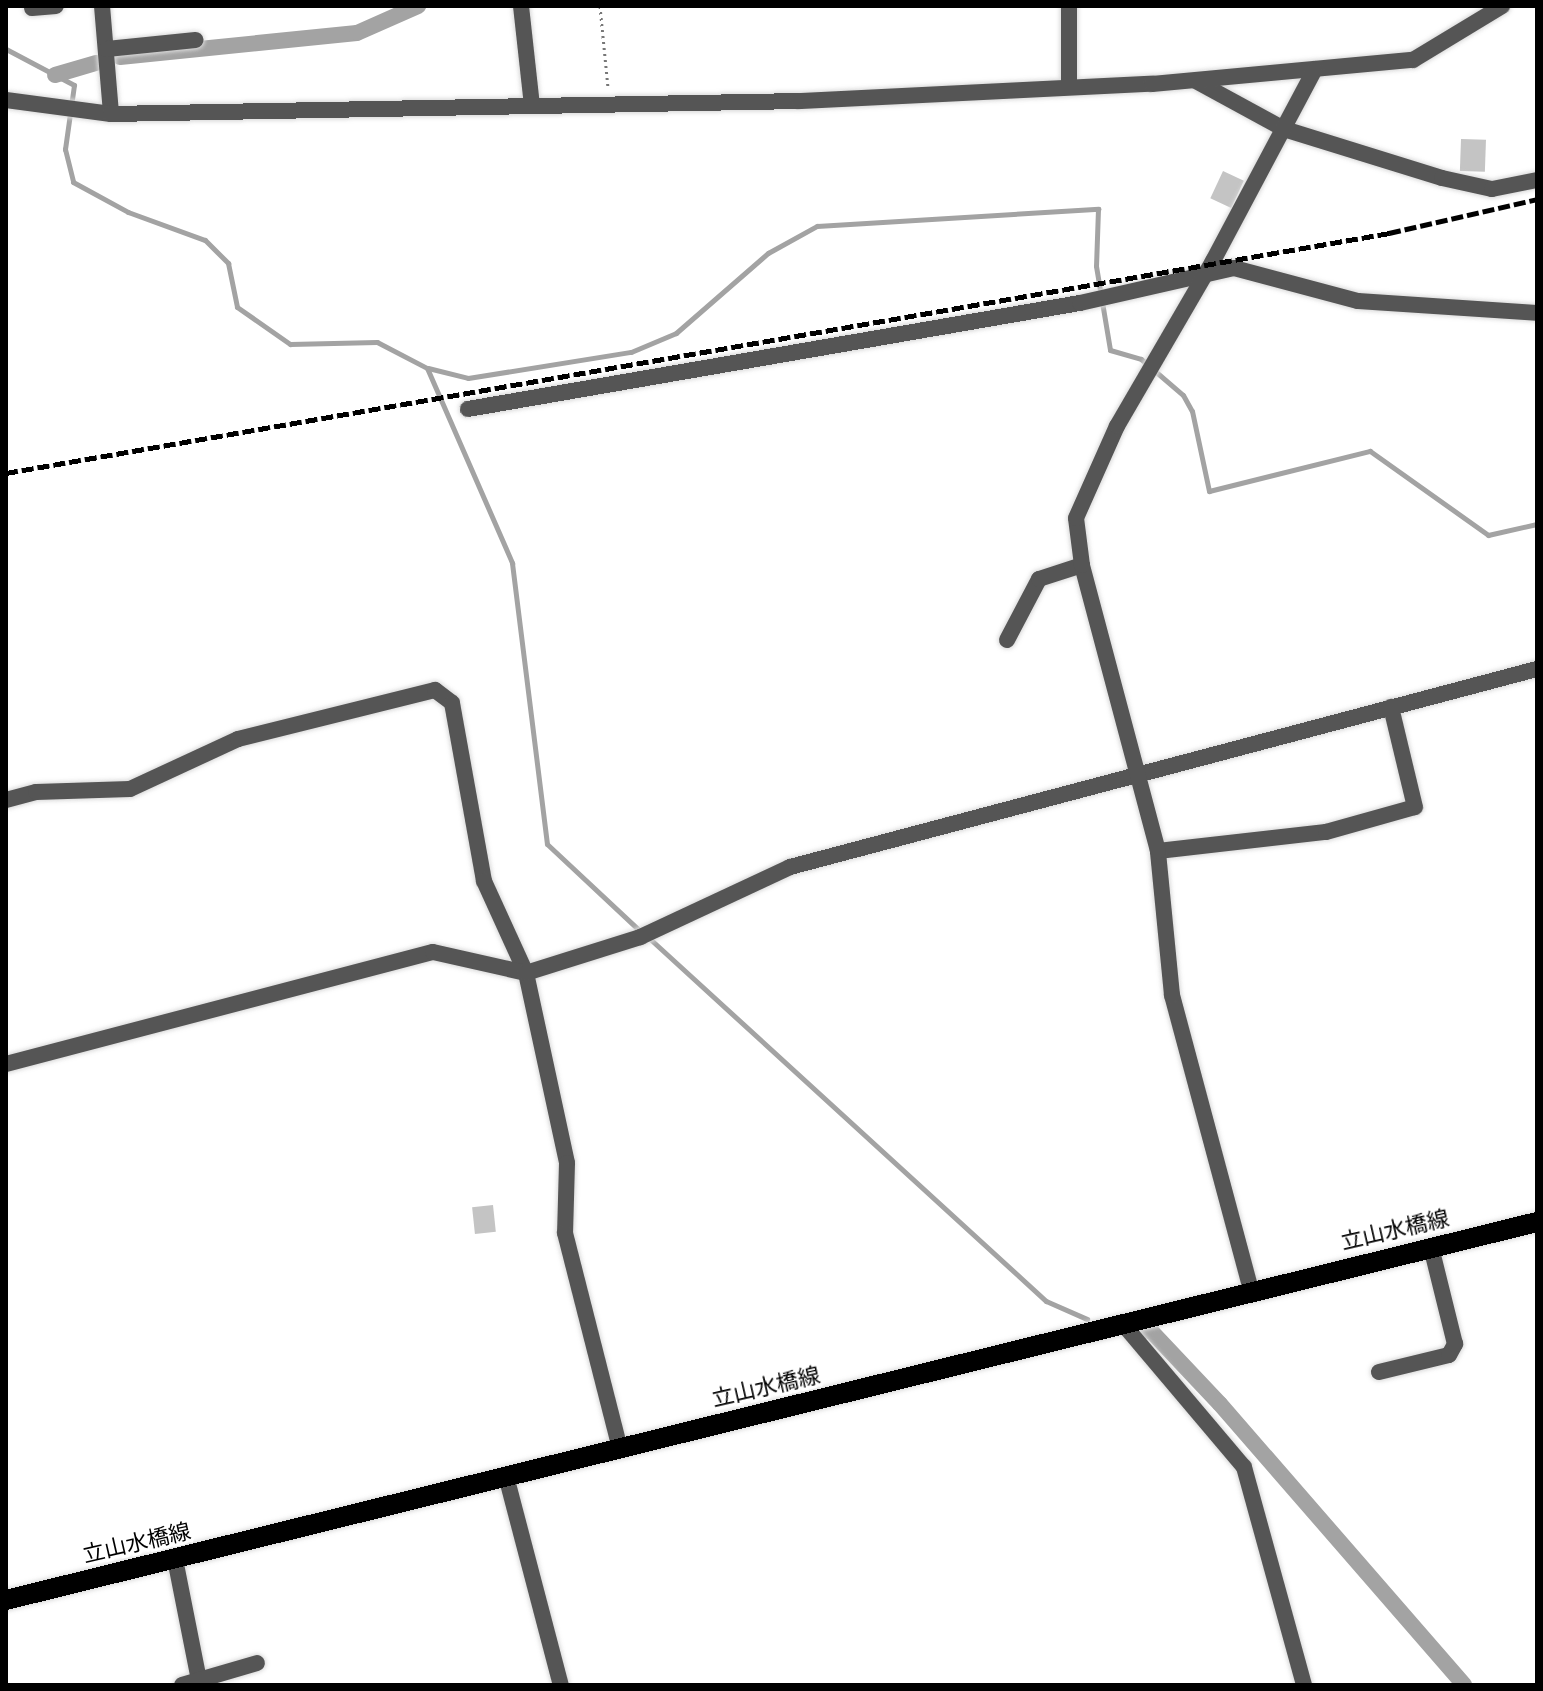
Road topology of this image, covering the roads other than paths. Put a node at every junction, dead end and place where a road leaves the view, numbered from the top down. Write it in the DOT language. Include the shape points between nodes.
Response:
graph roads {
  1 [pos="56,6"];
  2 [pos="102,6"];
  3 [pos="521,6"];
  4 [pos="1069,6"];
  5 [pos="1502,6"];
  6 [pos="32,8"];
  7 [pos="196,40"];
  8 [pos="107,49"];
  9 [pos="1315,69"];
  10 [pos="1196,81"];
  11 [pos="1069,86"];
  12 [pos="6,100"];
  13 [pos="532,105"];
  14 [pos="111,114"];
  15 [pos="1284,129"];
  16 [pos="1537,180"];
  17 [pos="1208,271"];
  18 [pos="1537,313"];
  19 [pos="468,409"];
  20 [pos="1082,565"];
  21 [pos="1007,640"];
  22 [pos="1537,669"];
  23 [pos="1391,707"];
  24 [pos="1136,773"];
  25 [pos="6,800"];
  26 [pos="1158,851"];
  27 [pos="526,973"];
  28 [pos="6,1064"];
  29 [pos="1537,1222"];
  30 [pos="1431,1247"];
  31 [pos="1251,1290"];
  32 [pos="1123,1324"];
  33 [pos="1379,1372"];
  34 [pos="620,1448"];
  35 [pos="506,1476"];
  36 [pos="175,1559"];
  37 [pos="6,1600"];
  38 [pos="257,1663"];
  39 [pos="199,1680"];
  40 [pos="182,1685"];
  41 [pos="561,1685"];
  42 [pos="1304,1685"];
  1 -- 6 [label="street"];
  2 -- 8 [label="street"];
  3 -- 13 [label="street"];
  4 -- 11 [label="street"];
  5 -- 9 [label="street" via="1413,60"];
  7 -- 8 [label="street"];
  8 -- 14 [label="street"];
  9 -- 10 [label="street"];
  9 -- 15 [label="street"];
  10 -- 11 [label="street"];
  10 -- 15 [label="street"];
  11 -- 13 [label="street"];
  12 -- 14 [label="street"];
  13 -- 14 [label="street"];
  15 -- 16 [label="street" via="1492,189"];
  15 -- 17 [label="street"];
  17 -- 18 [label="street" via="1234,268 1358,301 1418,309"];
  17 -- 19 [label="street" via="1080,303"];
  17 -- 20 [label="street" via="1117,426 1076,518"];
  20 -- 21 [label="street" via="1039,579"];
  20 -- 24 [label="street"];
  22 -- 23 [label="street"];
  23 -- 24 [label="street"];
  23 -- 26 [label="street" via="1415,807 1326,832"];
  24 -- 26 [label="street"];
  24 -- 27 [label="street" via="790,867 640,937"];
  25 -- 27 [label="street" via="36,792 130,789 238,739 435,690 452,703 484,881"];
  26 -- 31 [label="street" via="1172,995"];
  27 -- 28 [label="street" via="433,952"];
  27 -- 34 [label="street" via="567,1163 565,1233"];
  29 -- 30 [label="main road, 立山水橋線"];
  30 -- 31 [label="main road, 立山水橋線"];
  30 -- 33 [label="street" via="1455,1344 1449,1355"];
  31 -- 32 [label="main road, 立山水橋線"];
  32 -- 34 [label="main road, 立山水橋線"];
  32 -- 42 [label="street" via="1244,1467"];
  34 -- 35 [label="main road, 立山水橋線"];
  35 -- 36 [label="main road, 立山水橋線"];
  35 -- 41 [label="street"];
  36 -- 37 [label="main road, 立山水橋線"];
  36 -- 39 [label="street"];
  38 -- 39 [label="street"];
  39 -- 40 [label="street"];
}
